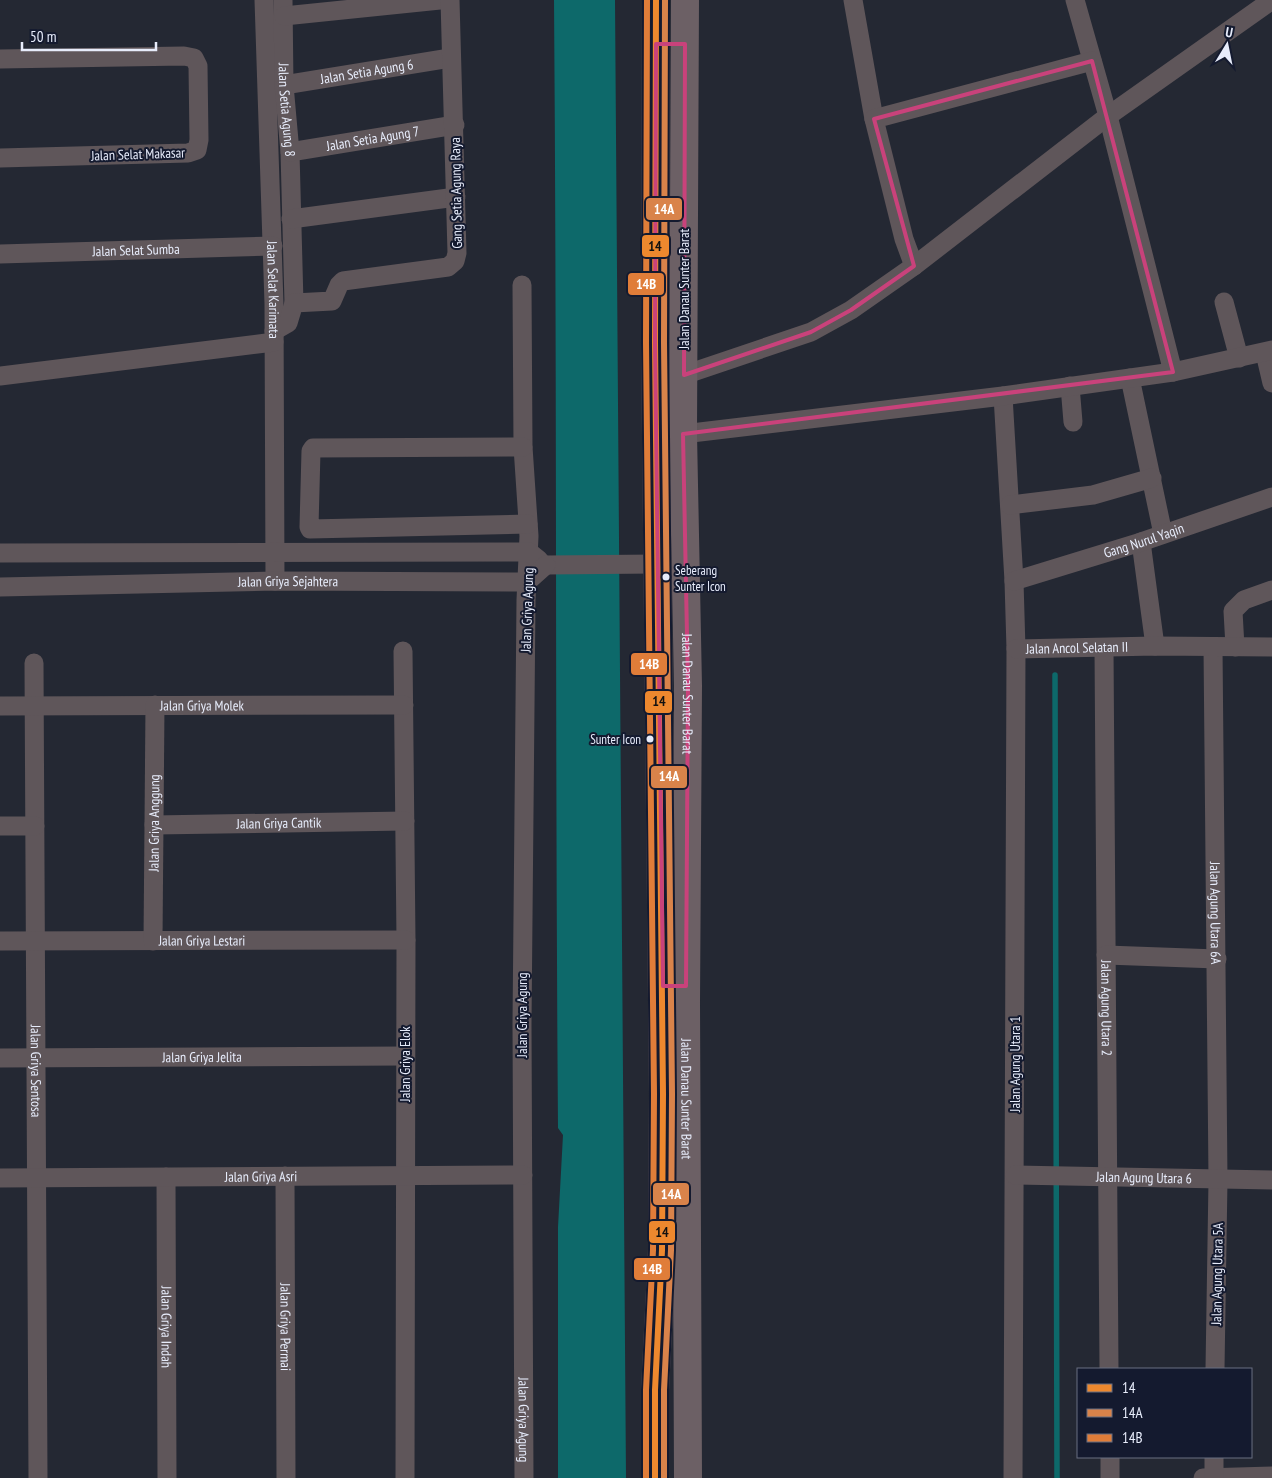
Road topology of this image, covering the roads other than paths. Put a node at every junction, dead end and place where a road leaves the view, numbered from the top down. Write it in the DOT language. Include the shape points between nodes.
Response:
graph roads {
  1 [pos="264,0"];
  2 [pos="440,0"];
  3 [pos="450,0"];
  4 [pos="656,0"];
  5 [pos="685,0"];
  6 [pos="853,0"];
  7 [pos="1074,0"];
  8 [pos="1272,0"];
  9 [pos="284,8"];
  10 [pos="656,44"];
  11 [pos="685,44"];
  12 [pos="450,58"];
  13 [pos="0,59"];
  14 [pos="1092,62"];
  15 [pos="284,85"];
  16 [pos="1108,116"];
  17 [pos="874,119"];
  18 [pos="455,125"];
  19 [pos="290,152"];
  20 [pos="0,158"];
  21 [pos="456,197"];
  22 [pos="291,219"];
  23 [pos="273,246"];
  24 [pos="0,254"];
  25 [pos="914,266"];
  26 [pos="522,285"];
  27 [pos="1224,302"];
  28 [pos="294,303"];
  29 [pos="274,337"];
  30 [pos="1268,352"];
  31 [pos="1239,358"];
  32 [pos="1173,372"];
  33 [pos="684,374"];
  34 [pos="0,376"];
  35 [pos="1130,378"];
  36 [pos="1272,383"];
  37 [pos="1070,386"];
  38 [pos="1003,396"];
  39 [pos="1073,422"];
  40 [pos="683,434"];
  41 [pos="523,447"];
  42 [pos="1152,478"];
  43 [pos="1272,497"];
  44 [pos="1010,505"];
  45 [pos="528,524"];
  46 [pos="1163,534"];
  47 [pos="1141,542"];
  48 [pos="529,552"];
  49 [pos="0,553"];
  50 [pos="275,554"];
  51 [pos="644,564"];
  52 [pos="551,565"];
  53 [pos="275,581"];
  54 [pos="1014,581"];
  55 [pos="526,582"];
  56 [pos="0,587"];
  57 [pos="1272,590"];
  58 [pos="1155,646"];
  59 [pos="1213,647"];
  60 [pos="1235,647"];
  61 [pos="1272,647"];
  62 [pos="1104,648"];
  63 [pos="1016,649"];
  64 [pos="403,651"];
  65 [pos="34,663"];
  66 [pos="155,705"];
  67 [pos="404,705"];
  68 [pos="0,706"];
  69 [pos="35,706"];
  70 [pos="405,821"];
  71 [pos="154,825"];
  72 [pos="0,826"];
  73 [pos="36,826"];
  74 [pos="406,940"];
  75 [pos="0,941"];
  76 [pos="36,941"];
  77 [pos="153,941"];
  78 [pos="1106,955"];
  79 [pos="1217,959"];
  80 [pos="674,986"];
  81 [pos="405,1056"];
  82 [pos="0,1058"];
  83 [pos="36,1058"];
  84 [pos="523,1175"];
  85 [pos="1024,1175"];
  86 [pos="285,1176"];
  87 [pos="405,1176"];
  88 [pos="1108,1176"];
  89 [pos="166,1177"];
  90 [pos="0,1178"];
  91 [pos="37,1178"];
  92 [pos="1218,1180"];
  93 [pos="1272,1180"];
  94 [pos="1109,1368"];
  95 [pos="1215,1368"];
  96 [pos="1110,1458"];
  97 [pos="1214,1458"];
  98 [pos="1272,1476"];
  99 [pos="38,1478"];
  100 [pos="167,1478"];
  101 [pos="286,1478"];
  102 [pos="406,1478"];
  103 [pos="524,1478"];
  104 [pos="655,1478"];
  105 [pos="688,1478"];
  106 [pos="1013,1478"];
  107 [pos="1110,1478"];
  108 [pos="1203,1478"];
  109 [pos="1207,1478"];
  110 [pos="1214,1478"];
  1 -- 23 [label="street, Jalan Selat Karimata"];
  2 -- 9 [label="street"];
  3 -- 12 [label="street, Gang Setia Agung Raya"];
  4 -- 10 [label="main road, Jalan Danau Sunter Barat"];
  5 -- 11 [label="main road, Jalan Danau Sunter Barat"];
  6 -- 17 [label="street"];
  7 -- 14 [label="street"];
  8 -- 16 [label="street"];
  9 -- 15 [label="street, Jalan Setia Agung 8"];
  10 -- 11 [label="main road"];
  10 -- 51 [label="main road, Jalan Danau Sunter Barat" via="655,343"];
  11 -- 33 [label="main road, Jalan Danau Sunter Barat"];
  12 -- 15 [label="street, Jalan Setia Agung 6"];
  12 -- 18 [label="street, Gang Setia Agung Raya"];
  13 -- 20 [label="street, Jalan Selat Makasar" via="194,58 198,66 199,140 197,150 188,153"];
  14 -- 16 [label="street"];
  14 -- 17 [label="street"];
  15 -- 19 [label="street, Jalan Setia Agung 8"];
  16 -- 25 [label="street"];
  16 -- 32 [label="street"];
  17 -- 25 [label="street" via="904,239"];
  18 -- 19 [label="street, Jalan Setia Agung 7"];
  18 -- 21 [label="street, Gang Setia Agung Raya"];
  19 -- 22 [label="street, Jalan Setia Agung 8"];
  21 -- 22 [label="street"];
  21 -- 28 [label="street, Gang Setia Agung Raya" via="458,253 448,267 344,282 339,285 332,301"];
  22 -- 28 [label="street, Jalan Setia Agung 8"];
  23 -- 24 [label="street, Jalan Selat Sumba"];
  23 -- 29 [label="street, Jalan Selat Karimata"];
  25 -- 33 [label="street" via="851,310 810,332"];
  26 -- 41 [label="street"];
  27 -- 31 [label="street"];
  28 -- 29 [label="street" via="288,322"];
  29 -- 34 [label="street"];
  29 -- 50 [label="street, Jalan Selat Karimata"];
  30 -- 31 [label="street"];
  30 -- 36 [label="street"];
  31 -- 32 [label="street"];
  32 -- 35 [label="street"];
  33 -- 40 [label="main road, Jalan Danau Sunter Barat"];
  35 -- 37 [label="street"];
  35 -- 42 [label="street"];
  37 -- 38 [label="street"];
  37 -- 39 [label="street"];
  38 -- 40 [label="street"];
  38 -- 44 [label="street, Jalan Ancol Selatan II"];
  40 -- 80 [label="main road, Jalan Danau Sunter Barat" via="688,686"];
  41 -- 45 [label="street"];
  41 -- 45 [label="street" via="313,448 309,527"];
  42 -- 44 [label="street" via="1093,495"];
  42 -- 46 [label="street"];
  43 -- 46 [label="street, Gang Nurul Yaqin"];
  44 -- 54 [label="street, Jalan Ancol Selatan II"];
  45 -- 48 [label="street"];
  46 -- 47 [label="street, Gang Nurul Yaqin"];
  47 -- 54 [label="street, Gang Nurul Yaqin"];
  47 -- 58 [label="street"];
  48 -- 50 [label="street, Jalan Griya Sejahtera"];
  48 -- 52 [label="street"];
  48 -- 55 [label="street, Jalan Griya Agung"];
  49 -- 50 [label="street, Jalan Griya Sejahtera"];
  50 -- 53 [label="street, Jalan Selat Karimata"];
  51 -- 52 [label="street"];
  51 -- 80 [label="main road, Jalan Danau Sunter Barat"];
  52 -- 55 [label="street"];
  53 -- 55 [label="street, Jalan Griya Sejahtera"];
  53 -- 56 [label="street, Jalan Griya Sejahtera"];
  54 -- 63 [label="street, Jalan Ancol Selatan II"];
  55 -- 84 [label="street, Jalan Griya Agung"];
  57 -- 60 [label="street" via="1244,600 1233,611"];
  58 -- 59 [label="street, Jalan Ancol Selatan II"];
  58 -- 62 [label="street, Jalan Ancol Selatan II"];
  59 -- 60 [label="street, Jalan Ancol Selatan II"];
  59 -- 79 [label="street, Jalan Agung Utara 6A"];
  60 -- 61 [label="street, Jalan Ancol Selatan II"];
  62 -- 63 [label="street, Jalan Ancol Selatan II"];
  62 -- 78 [label="street, Jalan Agung Utara 2"];
  63 -- 85 [label="street, Jalan Agung Utara 1"];
  64 -- 67 [label="street, Jalan Griya Elok"];
  65 -- 69 [label="street, Jalan Griya Sentosa"];
  66 -- 67 [label="street, Jalan Griya Molek"];
  66 -- 69 [label="street, Jalan Griya Molek"];
  66 -- 71 [label="street, Jalan Griya Anggung"];
  67 -- 70 [label="street, Jalan Griya Elok"];
  68 -- 69 [label="street, Jalan Griya Molek"];
  69 -- 73 [label="street, Jalan Griya Sentosa"];
  70 -- 71 [label="street, Jalan Griya Cantik"];
  70 -- 74 [label="street, Jalan Griya Elok"];
  71 -- 77 [label="street, Jalan Griya Anggung"];
  72 -- 73 [label="street"];
  73 -- 76 [label="street, Jalan Griya Sentosa"];
  74 -- 77 [label="street, Jalan Griya Lestari"];
  74 -- 81 [label="street, Jalan Griya Elok"];
  75 -- 76 [label="street, Jalan Griya Lestari"];
  76 -- 77 [label="street, Jalan Griya Lestari"];
  76 -- 83 [label="street, Jalan Griya Sentosa"];
  78 -- 79 [label="street"];
  78 -- 88 [label="street, Jalan Agung Utara 2"];
  79 -- 92 [label="street, Jalan Agung Utara 6A"];
  80 -- 104 [label="main road, Jalan Danau Sunter Barat" via="655,1390"];
  80 -- 105 [label="main road, Jalan Danau Sunter Barat"];
  81 -- 83 [label="street, Jalan Griya Jelita"];
  81 -- 87 [label="street, Jalan Griya Elok"];
  82 -- 83 [label="street, Jalan Griya Jelita"];
  83 -- 91 [label="street, Jalan Griya Sentosa"];
  84 -- 87 [label="street, Jalan Griya Asri"];
  84 -- 103 [label="street, Jalan Griya Agung"];
  85 -- 88 [label="street, Jalan Agung Utara 6"];
  85 -- 106 [label="street, Jalan Agung Utara 1"];
  86 -- 87 [label="street, Jalan Griya Asri"];
  86 -- 89 [label="street, Jalan Griya Asri"];
  86 -- 101 [label="street, Jalan Griya Permai"];
  87 -- 102 [label="street, Jalan Griya Elok"];
  88 -- 92 [label="street, Jalan Agung Utara 6"];
  88 -- 94 [label="street, Jalan Agung Utara 2"];
  89 -- 91 [label="street, Jalan Griya Asri"];
  89 -- 100 [label="street, Jalan Griya Indah"];
  90 -- 91 [label="street, Jalan Griya Asri"];
  91 -- 99 [label="street, Jalan Griya Sentosa"];
  92 -- 93 [label="street, Jalan Agung Utara 6"];
  92 -- 95 [label="street, Jalan Agung Utara 5A"];
  96 -- 107 [label="street"];
  97 -- 110 [label="street"];
  98 -- 110 [label="street"];
  108 -- 109 [label="street"];
  109 -- 110 [label="street"];
}
